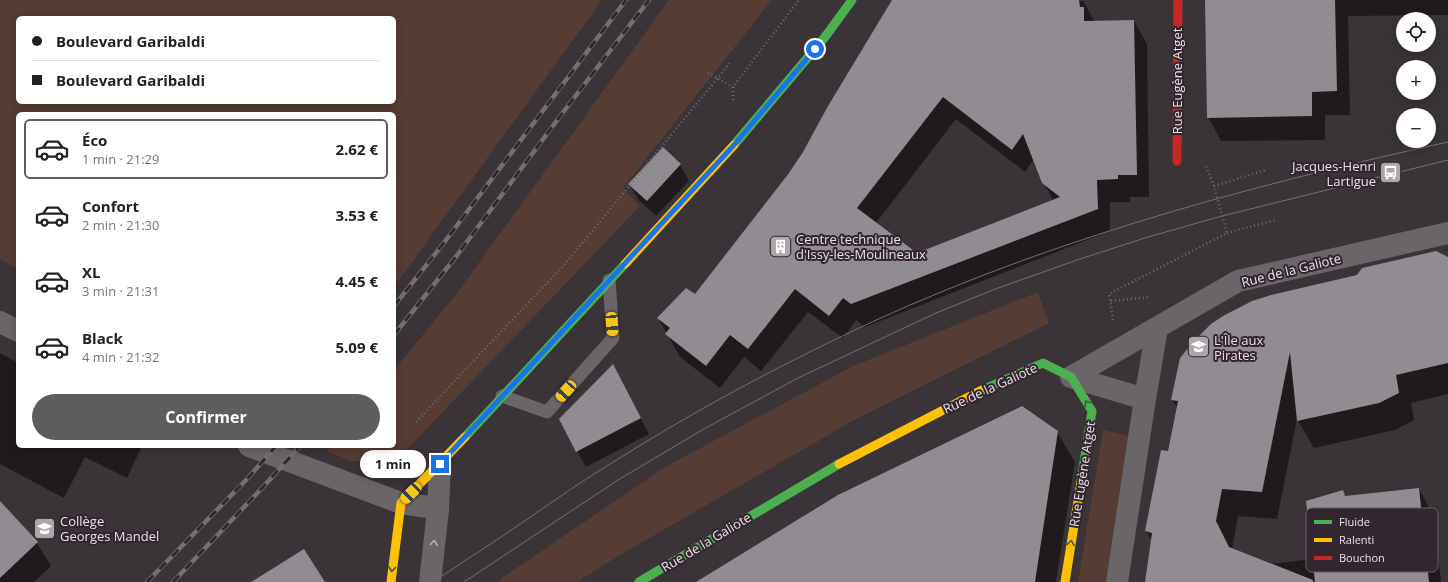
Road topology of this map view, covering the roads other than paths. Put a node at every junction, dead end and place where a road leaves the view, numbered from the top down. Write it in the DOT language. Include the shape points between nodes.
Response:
graph roads {
  1 [pos="852,0"];
  2 [pos="1178,0"];
  3 [pos="1177,161"];
  4 [pos="1448,233"];
  5 [pos="609,280"];
  6 [pos="0,322"];
  7 [pos="1157,328"];
  8 [pos="16,330"];
  9 [pos="1071,377"];
  10 [pos="502,396"];
  11 [pos="1145,399"];
  12 [pos="254,448"];
  13 [pos="440,464"];
  14 [pos="402,503"];
  15 [pos="438,510"];
  16 [pos="391,582"];
  17 [pos="430,582"];
  18 [pos="639,582"];
  19 [pos="1065,582"];
  20 [pos="1117,582"];
  1 -- 5 [label="street" via="825,37 734,145"];
  2 -- 3 [label="street, Rue Eugène Atget"];
  4 -- 7 [label="street, Rue de la Galiote" via="1238,281"];
  5 -- 10 [label="street"];
  5 -- 10 [label="lane" via="613,338 547,412"];
  6 -- 8 [label="street"];
  7 -- 9 [label="street, Rue de la Galiote"];
  7 -- 11 [label="street"];
  9 -- 11 [label="street"];
  9 -- 18 [label="street, Rue de la Galiote" via="1043,364 1003,380 855,455"];
  19 -- 9 [label="street, Rue Eugène Atget, one-way" via="1092,411"];
  10 -- 13 [label="street"];
  11 -- 20 [label="street"];
  12 -- 14 [label="street"];
  13 -- 14 [label="street"];
  13 -- 15 [label="street"];
  14 -- 15 [label="street"];
  14 -- 16 [label="street, one-way"];
  17 -- 15 [label="street, one-way"];
}
